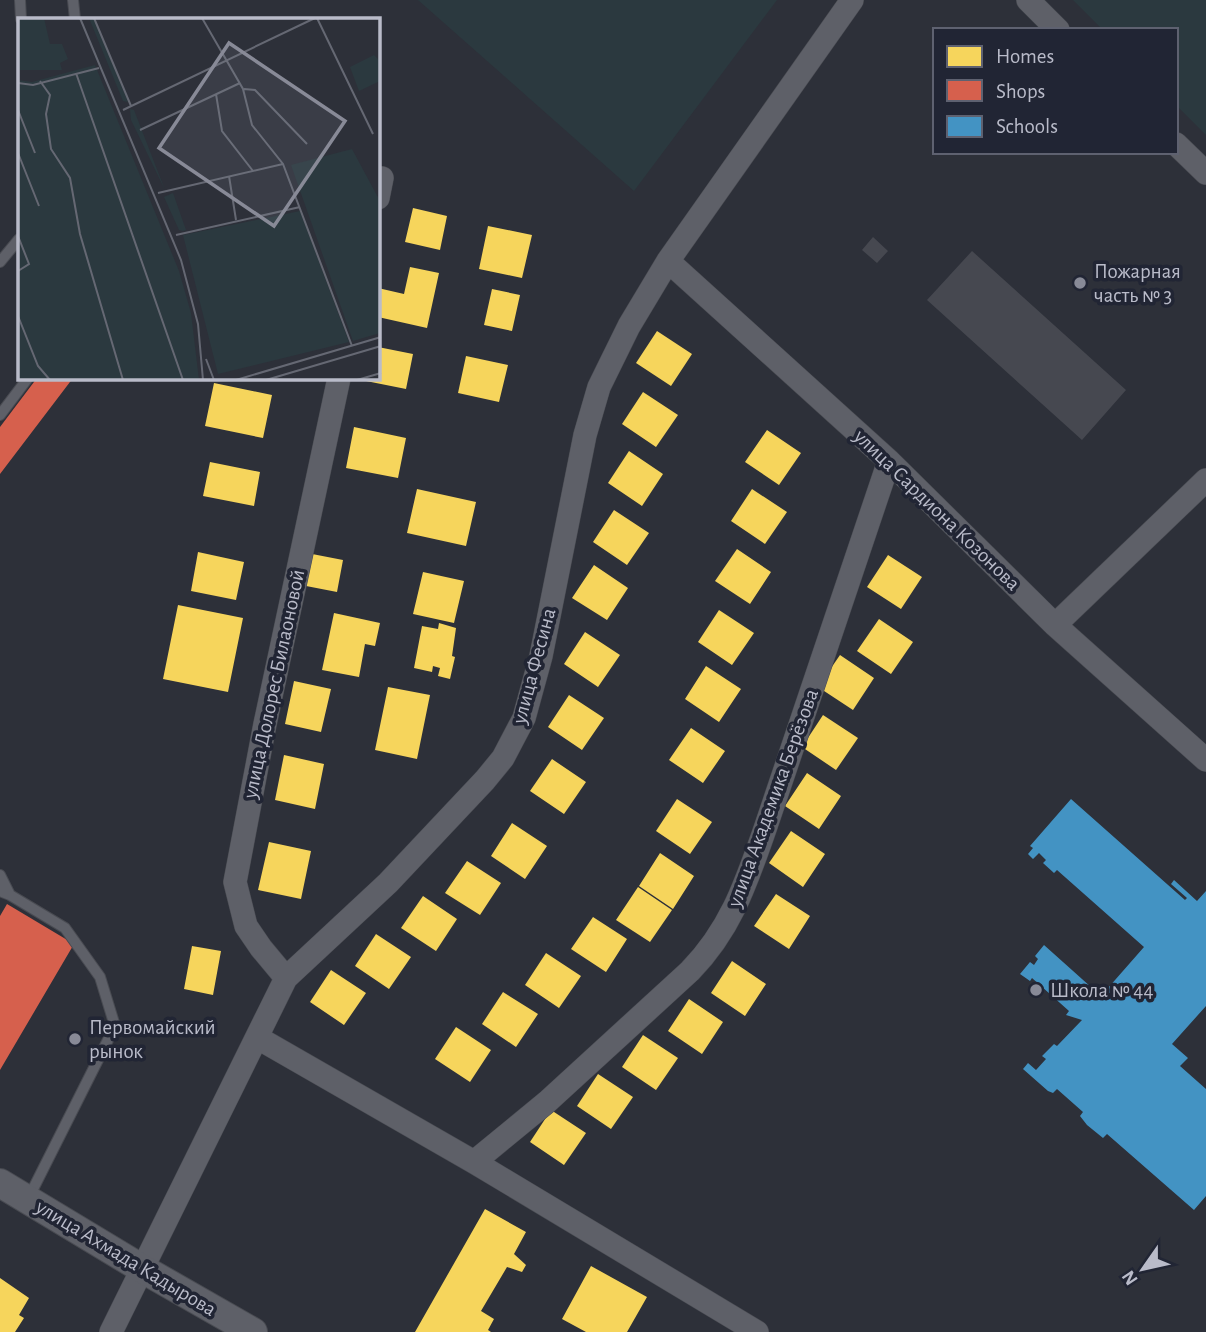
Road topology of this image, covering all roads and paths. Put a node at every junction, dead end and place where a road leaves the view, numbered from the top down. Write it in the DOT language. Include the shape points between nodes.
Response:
graph roads {
  1 [pos="20,0"];
  2 [pos="73,0"];
  3 [pos="852,0"];
  4 [pos="1028,0"];
  5 [pos="21,18"];
  6 [pos="75,18"];
  7 [pos="1056,28"];
  8 [pos="1178,146"];
  9 [pos="1206,173"];
  10 [pos="18,240"];
  11 [pos="668,261"];
  12 [pos="0,262"];
  13 [pos="26,380"];
  14 [pos="339,380"];
  15 [pos="0,415"];
  16 [pos="889,461"];
  17 [pos="1206,480"];
  18 [pos="1055,625"];
  19 [pos="1206,760"];
  20 [pos="0,875"];
  21 [pos="5,893"];
  22 [pos="286,978"];
  23 [pos="258,1038"];
  24 [pos="474,1162"];
  25 [pos="0,1182"];
  26 [pos="28,1199"];
  27 [pos="141,1268"];
  28 [pos="111,1332"];
  29 [pos="253,1332"];
  30 [pos="757,1332"];
  1 -- 5 [label="lane"];
  2 -- 6 [label="lane"];
  3 -- 11 [label="street, улица Фесина"];
  4 -- 7 [label="street"];
  8 -- 9 [label="street"];
  10 -- 12 [label="lane"];
  11 -- 16 [label="street, улица Сардиона Козонова"];
  11 -- 22 [label="street, улица Фесина" via="599,387 524,718 485,780 388,883"];
  13 -- 15 [label="lane"];
  14 -- 22 [label="street, улица Долорес Билаоновой" via="235,882 246,926"];
  16 -- 18 [label="street, улица Сардиона Козонова"];
  16 -- 24 [label="street, улица Академика Берёзова" via="746,884 729,920 690,971"];
  17 -- 18 [label="street"];
  18 -- 19 [label="street, улица Сардиона Козонова"];
  20 -- 21 [label="lane"];
  21 -- 26 [label="lane" via="65,928 100,977 114,1026"];
  22 -- 23 [label="street, улица Фесина"];
  23 -- 24 [label="street"];
  23 -- 27 [label="street, улица Фесина"];
  24 -- 30 [label="street"];
  25 -- 26 [label="street, улица Ахмада Кадырова"];
  26 -- 27 [label="street, улица Ахмада Кадырова"];
  27 -- 28 [label="street, улица Фесина"];
  27 -- 29 [label="street, улица Ахмада Кадырова"];
}
